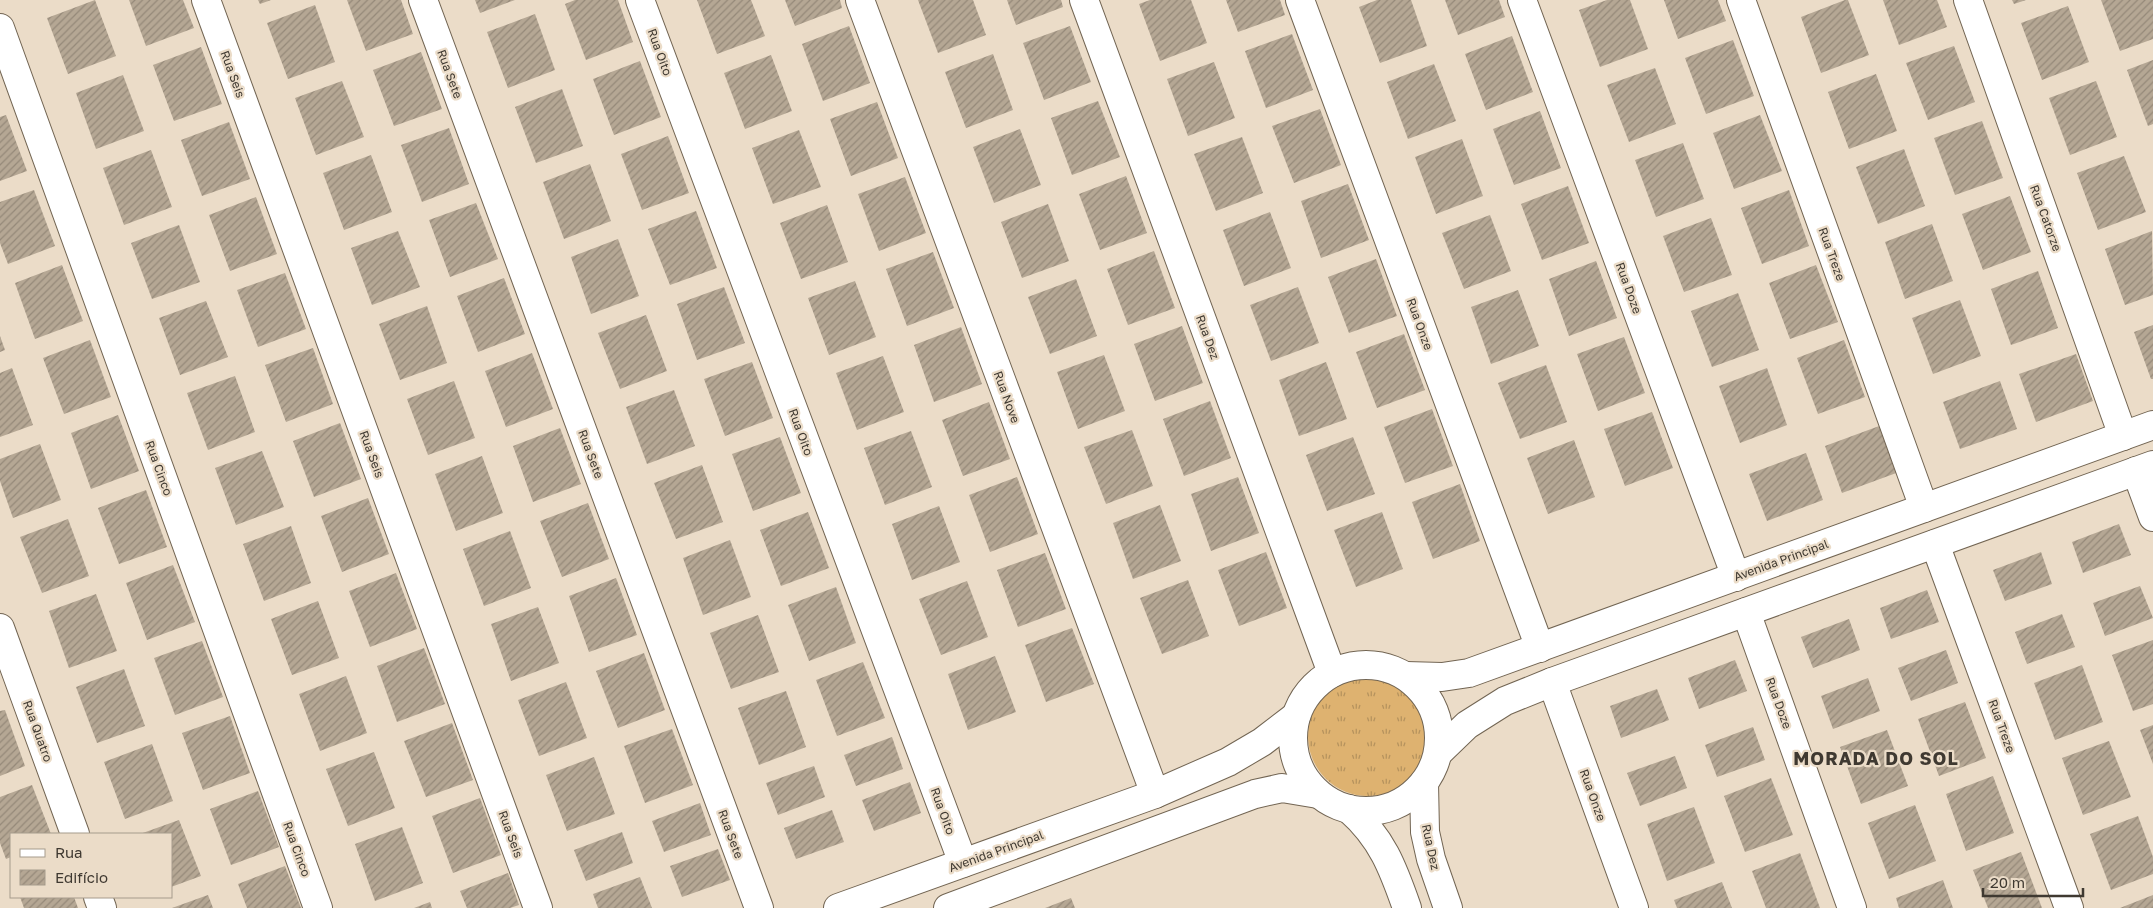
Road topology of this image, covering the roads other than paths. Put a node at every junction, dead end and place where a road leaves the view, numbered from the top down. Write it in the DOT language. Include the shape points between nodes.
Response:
graph roads {
  1 [pos="206,0"];
  2 [pos="423,0"];
  3 [pos="640,0"];
  4 [pos="860,0"];
  5 [pos="1084,0"];
  6 [pos="1300,0"];
  7 [pos="1522,0"];
  8 [pos="1741,0"];
  9 [pos="1968,0"];
  10 [pos="0,28"];
  11 [pos="2153,425"];
  12 [pos="2124,436"];
  13 [pos="2145,468"];
  14 [pos="1924,508"];
  15 [pos="2153,517"];
  16 [pos="1935,544"];
  17 [pos="1736,577"];
  18 [pos="1746,612"];
  19 [pos="0,628"];
  20 [pos="1540,648"];
  21 [pos="1332,673"];
  22 [pos="1406,676"];
  23 [pos="1552,682"];
  24 [pos="1296,716"];
  25 [pos="1439,752"];
  26 [pos="1424,783"];
  27 [pos="1155,794"];
  28 [pos="1318,794"];
  29 [pos="1349,810"];
  30 [pos="75,833"];
  31 [pos="963,863"];
  32 [pos="976,903"];
  33 [pos="318,908"];
  34 [pos="538,908"];
  35 [pos="759,908"];
  36 [pos="838,908"];
  37 [pos="948,908"];
  38 [pos="1407,908"];
  39 [pos="1448,908"];
  40 [pos="1634,908"];
  41 [pos="1852,908"];
  42 [pos="2069,908"];
  1 -- 34 [label="street, Rua Seis"];
  2 -- 35 [label="street, Rua Sete"];
  3 -- 31 [label="street, Rua Oito"];
  4 -- 27 [label="street, Rua Nove"];
  5 -- 21 [label="street, Rua Dez"];
  6 -- 20 [label="street, Rua Onze"];
  7 -- 17 [label="street, Rua Doze"];
  8 -- 14 [label="street, Rua Treze"];
  9 -- 12 [label="street, Rua Catorze"];
  10 -- 33 [label="street, Rua Cinco"];
  11 -- 12 [label="street, Avenida Principal"];
  12 -- 14 [label="street, Avenida Principal"];
  13 -- 15 [label="street"];
  13 -- 16 [label="street, Avenida Principal"];
  14 -- 17 [label="street, Avenida Principal"];
  16 -- 18 [label="street, Avenida Principal"];
  16 -- 42 [label="street, Rua Treze"];
  17 -- 20 [label="street, Avenida Principal"];
  18 -- 23 [label="street, Avenida Principal"];
  18 -- 41 [label="street, Rua Doze"];
  19 -- 30 [label="street, Rua Quatro"];
  20 -- 22 [label="street, Avenida Principal" via="1469,673 1442,677"];
  21 -- 22 [label="street, Avenida Principal" via="1360,665 1384,667"];
  21 -- 24 [label="street, Avenida Principal" via="1305,697"];
  22 -- 25 [label="street, Avenida Principal" via="1423,690 1434,709 1440,730"];
  23 -- 25 [label="street, Avenida Principal" via="1505,701 1467,725"];
  23 -- 40 [label="street, Rua Onze"];
  24 -- 27 [label="street, Avenida Principal" via="1228,762"];
  24 -- 28 [label="street, Avenida Principal" via="1292,737 1295,758 1304,777"];
  25 -- 26 [label="street, Avenida Principal"];
  26 -- 29 [label="street, Avenida Principal" via="1408,798 1390,807 1370,811"];
  26 -- 39 [label="street, Rua Dez" via="1425,832"];
  27 -- 31 [label="street, Avenida Principal"];
  28 -- 29 [label="street, Avenida Principal"];
  28 -- 32 [label="street" via="1282,788 1255,794"];
  29 -- 38 [label="street" via="1365,823 1379,842"];
  31 -- 36 [label="street, Avenida Principal"];
  32 -- 37 [label="street"];
}
